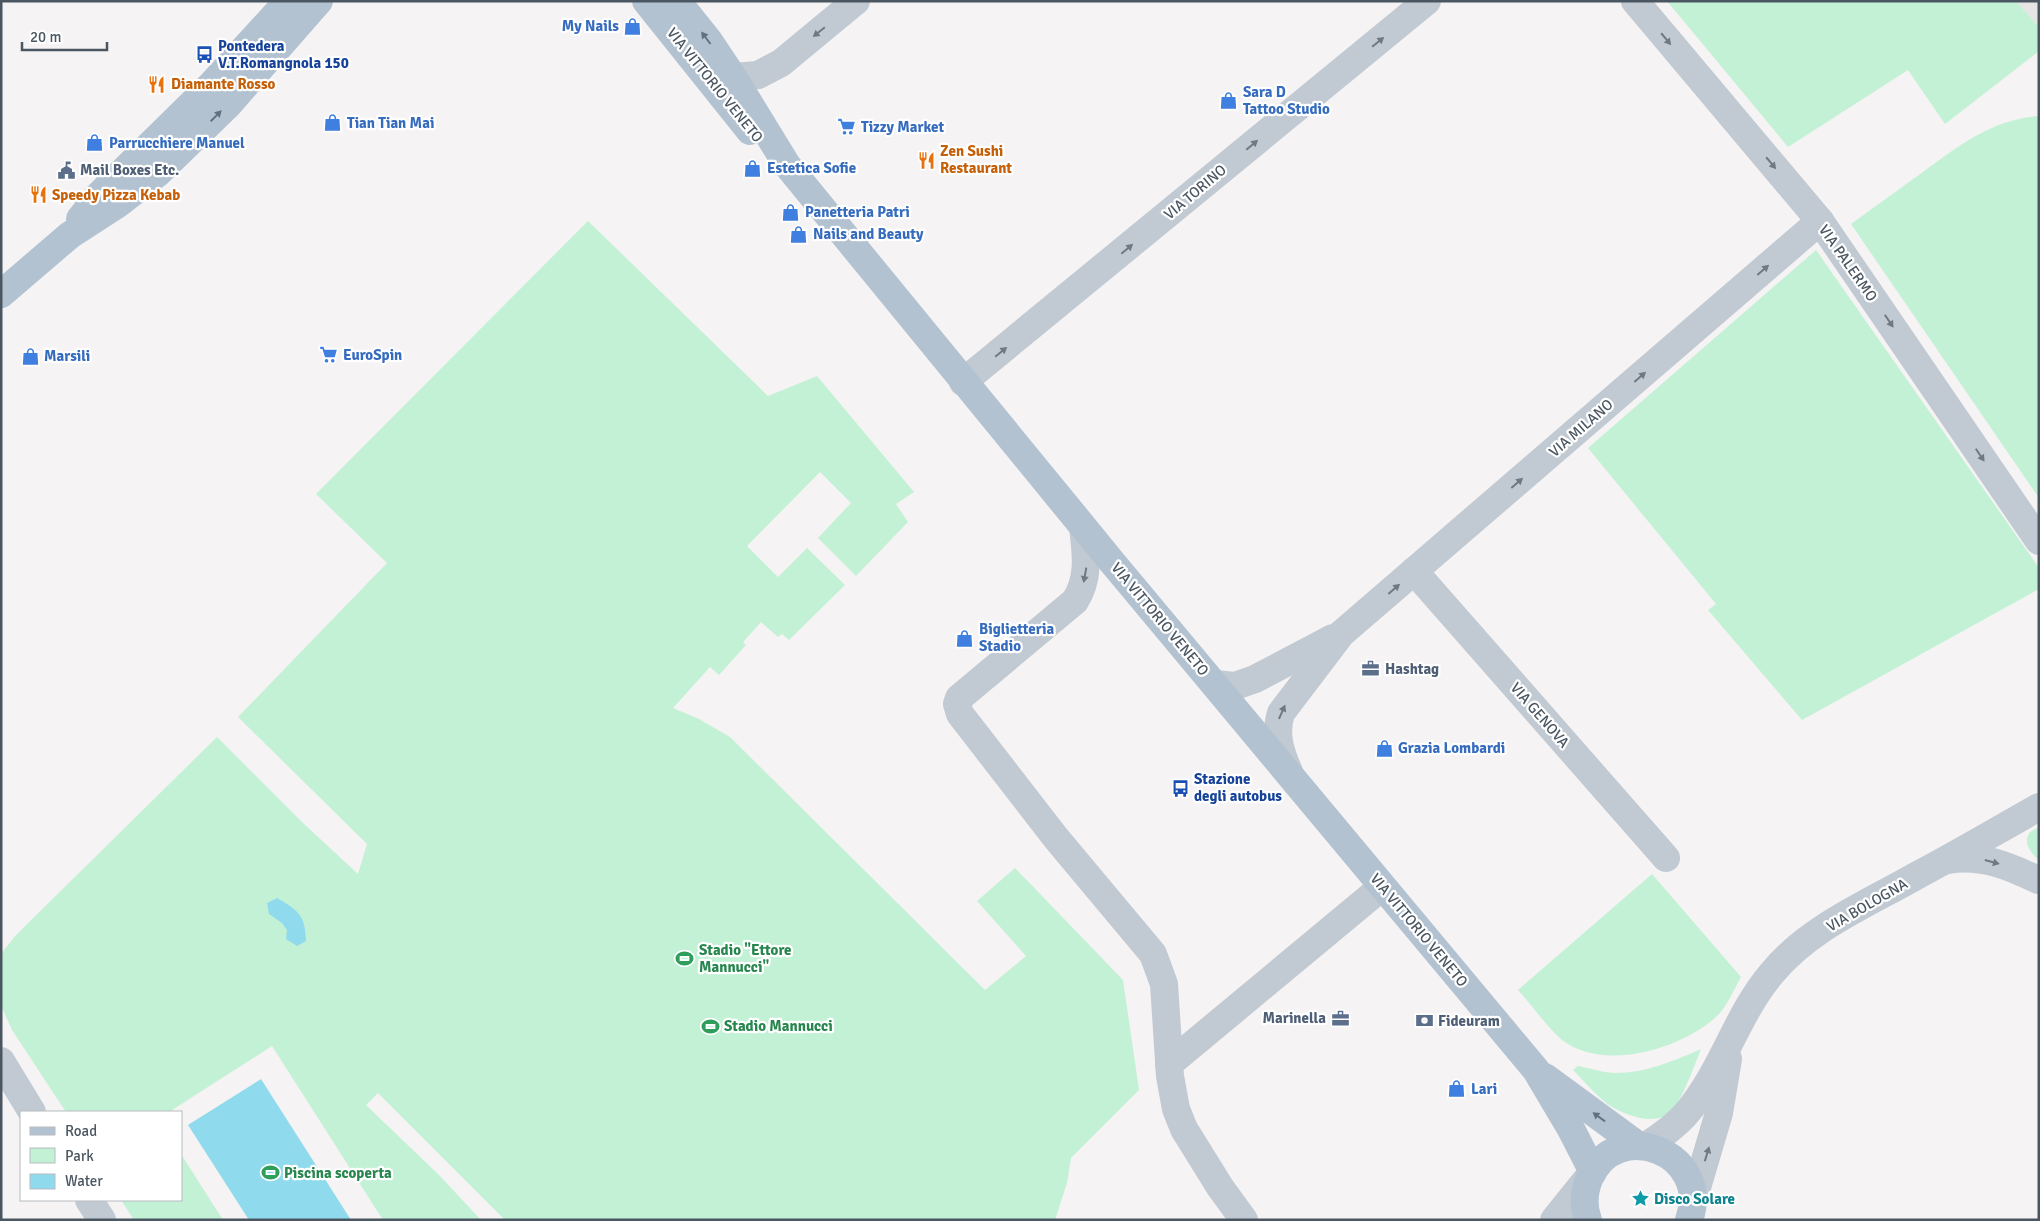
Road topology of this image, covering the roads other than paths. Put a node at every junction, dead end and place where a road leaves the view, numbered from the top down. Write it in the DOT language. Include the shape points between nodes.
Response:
graph roads {
  1 [pos="288,1"];
  2 [pos="319,1"];
  3 [pos="646,1"];
  4 [pos="677,1"];
  5 [pos="856,1"];
  6 [pos="1426,1"];
  7 [pos="1635,1"];
  8 [pos="733,77"];
  9 [pos="787,165"];
  10 [pos="1820,221"];
  11 [pos="70,235"];
  12 [pos="1,294"];
  13 [pos="964,382"];
  14 [pos="1083,527"];
  15 [pos="2039,541"];
  16 [pos="1414,572"];
  17 [pos="1341,634"];
  18 [pos="1214,684"];
  19 [pos="1290,776"];
  20 [pos="2029,815"];
  21 [pos="1666,858"];
  22 [pos="1944,861"];
  23 [pos="2039,880"];
  24 [pos="1382,886"];
  25 [pos="1731,1042"];
  26 [pos="1,1061"];
  27 [pos="1169,1064"];
  28 [pos="1536,1070"];
  29 [pos="9,1079"];
  30 [pos="31,1111"];
  31 [pos="1642,1146"];
  32 [pos="1592,1173"];
  33 [pos="90,1201"];
  34 [pos="1691,1214"];
  35 [pos="1243,1219"];
  36 [pos="102,1220"];
  37 [pos="1554,1220"];
  38 [pos="1588,1220"];
  1 -- 11 [label="main road" via="212,84 98,196"];
  11 -- 2 [label="main road, one-way" via="124,200 170,162 234,98"];
  3 -- 9 [label="main road, VIA VITTORIO VENETO" via="738,118"];
  8 -- 4 [label="main road, VIA VITTORIO VENETO, one-way"];
  5 -- 8 [label="street, one-way" via="774,68 758,75"];
  13 -- 6 [label="street, VIA TORINO, one-way"];
  7 -- 10 [label="street, VIA PALERMO, one-way"];
  8 -- 9 [label="main road, VIA VITTORIO VENETO"];
  9 -- 13 [label="main road, VIA VITTORIO VENETO"];
  10 -- 15 [label="street, VIA PALERMO, one-way"];
  16 -- 10 [label="street, VIA MILANO, one-way"];
  11 -- 12 [label="main road"];
  13 -- 14 [label="main road, VIA VITTORIO VENETO"];
  14 -- 18 [label="main road, VIA VITTORIO VENETO"];
  14 -- 27 [label="street, one-way" via="1087,566 1075,602 959,698 957,704 960,714 1056,838 1152,954 1165,990"];
  17 -- 16 [label="street, VIA MILANO, one-way"];
  16 -- 21 [label="street, VIA GENOVA"];
  17 -- 18 [label="street, VIA MILANO" via="1255,679 1236,686"];
  19 -- 17 [label="street, VIA MILANO, one-way" via="1278,741 1281,713"];
  18 -- 19 [label="main road, VIA VITTORIO VENETO"];
  19 -- 24 [label="main road, VIA VITTORIO VENETO"];
  20 -- 22 [label="street, VIA BOLOGNA"];
  20 -- 23 [label="street" via="2011,837 2014,850"];
  22 -- 23 [label="street, one-way" via="1979,859"];
  22 -- 25 [label="street, VIA BOLOGNA" via="1832,923 1796,949 1760,988"];
  24 -- 27 [label="street"];
  24 -- 28 [label="main road, VIA VITTORIO VENETO"];
  25 -- 31 [label="street, VIA BOLOGNA" via="1689,1110 1672,1127"];
  34 -- 25 [label="street, VIA BOLOGNA, one-way" via="1719,1114"];
  26 -- 29 [label="street"];
  27 -- 35 [label="street" via="1173,1096 1184,1129"];
  31 -- 28 [label="main road, VIA VITTORIO VENETO, one-way"];
  28 -- 32 [label="main road, VIA VITTORIO VENETO"];
  29 -- 30 [label="street"];
  31 -- 32 [label="main road" via="1625,1147 1610,1154"];
  31 -- 34 [label="main road, VIA VITTORIO VENETO" via="1666,1153 1681,1165 1690,1183"];
  32 -- 37 [label="street"];
  32 -- 38 [label="main road" via="1585,1195"];
  33 -- 36 [label="street"];
}
